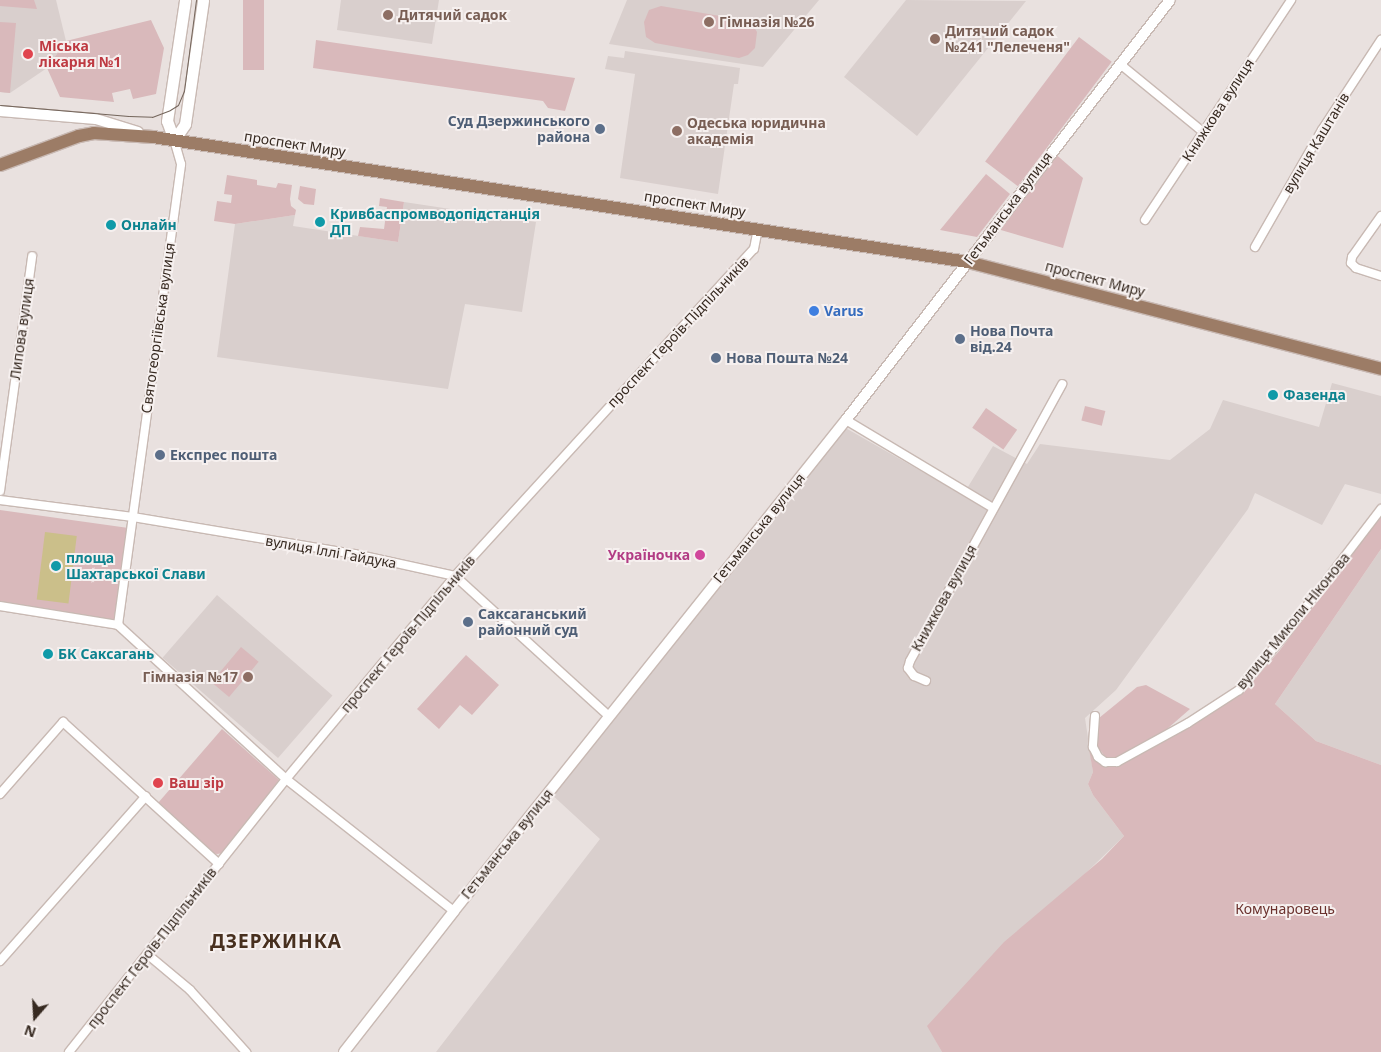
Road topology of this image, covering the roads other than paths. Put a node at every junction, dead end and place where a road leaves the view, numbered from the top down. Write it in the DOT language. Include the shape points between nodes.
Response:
graph roads {
  1 [pos="185,0"];
  2 [pos="203,0"];
  3 [pos="1170,0"];
  4 [pos="1290,0"];
  5 [pos="1381,40"];
  6 [pos="1120,64"];
  7 [pos="0,111"];
  8 [pos="1203,132"];
  9 [pos="153,137"];
  10 [pos="174,140"];
  11 [pos="0,165"];
  12 [pos="1381,216"];
  13 [pos="1145,220"];
  14 [pos="758,229"];
  15 [pos="1254,247"];
  16 [pos="32,256"];
  17 [pos="968,262"];
  18 [pos="1381,276"];
  19 [pos="1381,369"];
  20 [pos="1062,384"];
  21 [pos="846,420"];
  22 [pos="0,491"];
  23 [pos="0,500"];
  24 [pos="994,508"];
  25 [pos="1381,509"];
  26 [pos="133,517"];
  27 [pos="455,576"];
  28 [pos="0,606"];
  29 [pos="118,625"];
  30 [pos="926,681"];
  31 [pos="609,716"];
  32 [pos="1095,716"];
  33 [pos="286,779"];
  34 [pos="0,794"];
  35 [pos="146,796"];
  36 [pos="219,864"];
  37 [pos="454,911"];
  38 [pos="148,954"];
  39 [pos="0,961"];
  40 [pos="69,1052"];
  41 [pos="246,1052"];
  42 [pos="344,1052"];
  1 -- 10 [label="main road, Святогеоргіївська вулиця" via="167,121"];
  2 -- 10 [label="main road" via="185,124"];
  3 -- 6 [label="street, Гетьманська вулиця"];
  4 -- 8 [label="street, Книжкова вулиця"];
  5 -- 15 [label="street, вулиця Каштанів" via="1322,130"];
  6 -- 8 [label="street"];
  6 -- 17 [label="street, Гетьманська вулиця"];
  7 -- 9 [label="street" via="96,119"];
  8 -- 13 [label="street, Книжкова вулиця"];
  9 -- 10 [label="main road, проспект Миру"];
  9 -- 11 [label="main road, проспект Миру" via="86,135"];
  10 -- 14 [label="main road, проспект Миру"];
  10 -- 26 [label="street, Святогеоргіївська вулиця" via="181,164"];
  12 -- 18 [label="street" via="1351,263 1356,268"];
  14 -- 17 [label="main road, проспект Миру"];
  14 -- 27 [label="street, проспект Героїв-Підпільників" via="754,249"];
  16 -- 22 [label="street, Липова вулиця"];
  17 -- 19 [label="main road, проспект Миру"];
  17 -- 21 [label="street, Гетьманська вулиця"];
  20 -- 24 [label="street, Книжкова вулиця"];
  21 -- 24 [label="street"];
  21 -- 31 [label="street, Гетьманська вулиця"];
  23 -- 26 [label="street, вулиця Іллі Гайдука"];
  24 -- 30 [label="street, Книжкова вулиця" via="910,661 908,668 914,676"];
  25 -- 32 [label="street, вулиця Миколи Ніконова" via="1239,690 1117,762 1105,762 1095,752"];
  26 -- 27 [label="street, вулиця Іллі Гайдука" via="369,557"];
  26 -- 29 [label="street"];
  27 -- 31 [label="street, вулиця Іллі Гайдука"];
  27 -- 33 [label="street, проспект Героїв-Підпільників"];
  28 -- 29 [label="street"];
  29 -- 33 [label="street"];
  31 -- 37 [label="street, Гетьманська вулиця"];
  33 -- 36 [label="street, проспект Героїв-Підпільників"];
  33 -- 37 [label="street"];
  34 -- 35 [label="street" via="63,722"];
  35 -- 36 [label="street"];
  35 -- 39 [label="street"];
  36 -- 38 [label="street, проспект Героїв-Підпільників"];
  37 -- 42 [label="street, Гетьманська вулиця"];
  38 -- 40 [label="street, проспект Героїв-Підпільників"];
  38 -- 41 [label="street" via="190,990"];
}
